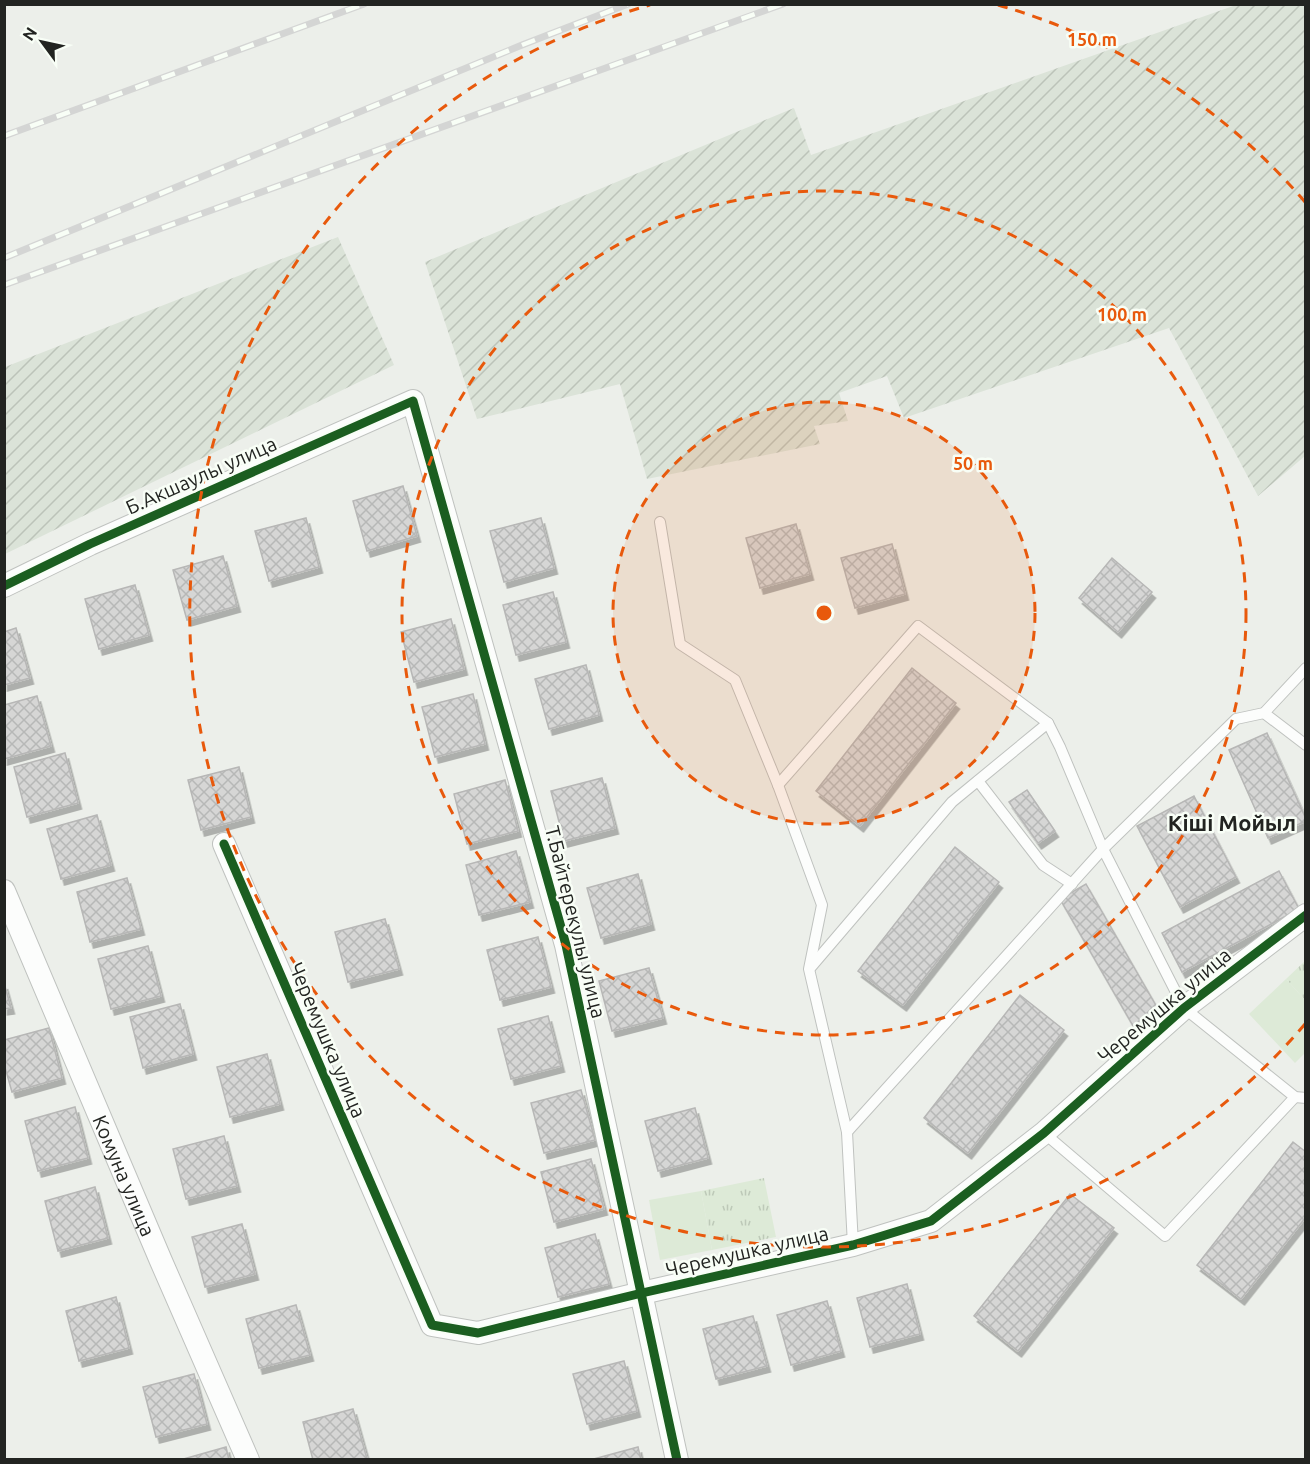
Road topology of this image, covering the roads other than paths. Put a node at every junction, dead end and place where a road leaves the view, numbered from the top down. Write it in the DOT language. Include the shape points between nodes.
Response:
graph roads {
  1 [pos="413,401"];
  2 [pos="660,522"];
  3 [pos="4,586"];
  4 [pos="1305,668"];
  5 [pos="1264,713"];
  6 [pos="1048,723"];
  7 [pos="1305,745"];
  8 [pos="978,781"];
  9 [pos="778,785"];
  10 [pos="224,844"];
  11 [pos="1103,849"];
  12 [pos="1072,884"];
  13 [pos="4,891"];
  14 [pos="1305,915"];
  15 [pos="809,969"];
  16 [pos="1184,1008"];
  17 [pos="1300,1097"];
  18 [pos="847,1132"];
  19 [pos="1044,1133"];
  20 [pos="853,1245"];
  21 [pos="642,1293"];
  22 [pos="248,1460"];
  23 [pos="677,1460"];
  1 -- 3 [label="street, Б.Акшаулы улица"];
  1 -- 21 [label="street, Т.Байтерекулы улица" via="566,945"];
  2 -- 9 [label="lane" via="680,644 735,680"];
  4 -- 5 [label="lane"];
  5 -- 7 [label="lane"];
  5 -- 11 [label="lane" via="1236,718"];
  6 -- 8 [label="lane"];
  6 -- 9 [label="lane" via="918,626"];
  6 -- 11 [label="lane"];
  8 -- 12 [label="lane" via="1043,865"];
  8 -- 15 [label="lane" via="952,802"];
  9 -- 15 [label="lane" via="822,905"];
  10 -- 21 [label="street, Черемушка улица" via="432,1325 478,1333"];
  11 -- 12 [label="lane"];
  11 -- 16 [label="lane"];
  12 -- 18 [label="lane"];
  13 -- 22 [label="street, Комуна улица"];
  14 -- 16 [label="street, Черемушка улица"];
  15 -- 18 [label="lane"];
  16 -- 17 [label="lane"];
  16 -- 19 [label="street, Черемушка улица"];
  17 -- 19 [label="lane" via="1166,1236"];
  18 -- 20 [label="lane"];
  19 -- 20 [label="street, Черемушка улица" via="931,1221"];
  20 -- 21 [label="street, Черемушка улица"];
  21 -- 23 [label="street, Т.Байтерекулы улица"];
}
